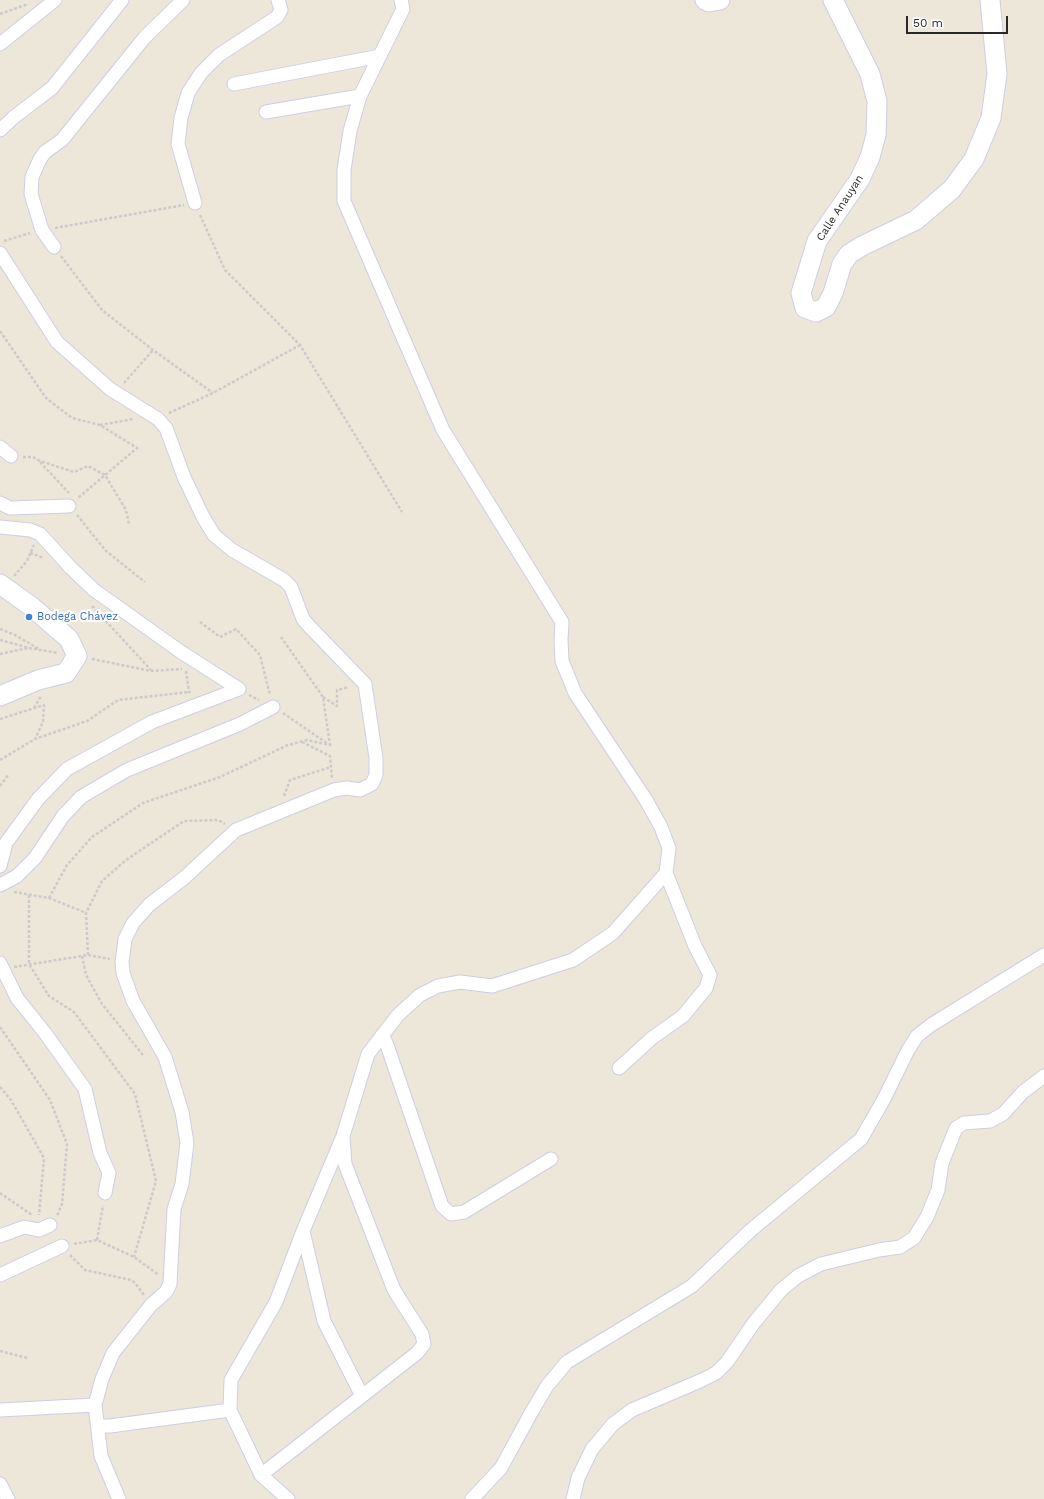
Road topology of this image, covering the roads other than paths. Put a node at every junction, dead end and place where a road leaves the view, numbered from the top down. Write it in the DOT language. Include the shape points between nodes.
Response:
graph roads {
  1 [pos="55,0"];
  2 [pos="122,0"];
  3 [pos="183,0"];
  4 [pos="278,0"];
  5 [pos="401,0"];
  6 [pos="705,0"];
  7 [pos="720,0"];
  8 [pos="833,0"];
  9 [pos="990,0"];
  10 [pos="0,44"];
  11 [pos="380,56"];
  12 [pos="234,84"];
  13 [pos="360,96"];
  14 [pos="266,112"];
  15 [pos="0,130"];
  16 [pos="195,202"];
  17 [pos="54,247"];
  18 [pos="0,253"];
  19 [pos="0,447"];
  20 [pos="11,456"];
  21 [pos="70,500"];
  22 [pos="0,503"];
  23 [pos="0,527"];
  24 [pos="0,584"];
  25 [pos="0,696"];
  26 [pos="273,707"];
  27 [pos="0,866"];
  28 [pos="666,873"];
  29 [pos="4,888"];
  30 [pos="1044,955"];
  31 [pos="1,966"];
  32 [pos="382,1035"];
  33 [pos="619,1068"];
  34 [pos="1044,1076"];
  35 [pos="343,1136"];
  36 [pos="551,1159"];
  37 [pos="105,1194"];
  38 [pos="50,1225"];
  39 [pos="303,1231"];
  40 [pos="0,1236"];
  41 [pos="62,1246"];
  42 [pos="0,1275"];
  43 [pos="362,1396"];
  44 [pos="95,1405"];
  45 [pos="0,1410"];
  46 [pos="230,1410"];
  47 [pos="98,1426"];
  48 [pos="261,1475"];
  49 [pos="0,1484"];
  50 [pos="8,1499"];
  51 [pos="119,1499"];
  52 [pos="288,1499"];
  53 [pos="472,1499"];
  54 [pos="573,1499"];
  1 -- 10 [label="street"];
  2 -- 15 [label="street" via="52,88"];
  3 -- 17 [label="street" via="145,37 62,140 45,152 40,159 32,177 31,194 42,230"];
  4 -- 16 [label="street" via="281,10 277,17 219,56 201,74 188,93 181,118 178,144"];
  5 -- 11 [label="street" via="403,9"];
  6 -- 7 [label="street"];
  8 -- 9 [label="street, Calle Anauyan" via="870,74 877,102 876,135 860,179 817,241 801,293 805,308 816,312 826,307 842,264 849,254 916,220 952,189 974,159 991,118 997,74"];
  11 -- 12 [label="street"];
  11 -- 13 [label="street"];
  13 -- 14 [label="street"];
  13 -- 28 [label="street" via="345,162 344,201 443,430 562,622 562,661 575,693 661,827 669,848"];
  18 -- 44 [label="street" via="57,342 115,392 158,419 166,428 184,477 214,535 232,550 284,580 291,587 303,619 364,684 376,758 376,775 372,784 360,790 334,790 236,830 184,878 149,905 125,939 123,973 133,1001 165,1057 182,1112 187,1143 182,1184 174,1209 170,1284 166,1292 113,1353"];
  19 -- 20 [label="street"];
  21 -- 22 [label="street" via="10,508"];
  23 -- 27 [label="street" via="30,530 40,534 94,590 181,652 239,689 152,722 67,769 38,799 6,843"];
  24 -- 25 [label="street" via="32,606 69,639 77,656 66,673 38,680"];
  26 -- 29 [label="street" via="240,724 127,770 82,797 63,816 35,858"];
  28 -- 32 [label="street" via="613,933 573,960 492,986 460,982 438,986 420,995 398,1015"];
  28 -- 33 [label="street" via="695,946 710,975 706,988 683,1016 652,1038"];
  30 -- 53 [label="street" via="916,1036 861,1140 751,1230 692,1286 567,1362 547,1386 530,1413 501,1468"];
  31 -- 37 [label="street" via="17,998 85,1089 100,1153 109,1172"];
  32 -- 35 [label="street" via="368,1054"];
  32 -- 36 [label="street" via="442,1206 451,1214 464,1212"];
  34 -- 54 [label="street" via="1023,1092 1003,1114 990,1121 964,1123 956,1128 942,1163 938,1190 927,1217 914,1238 900,1247 821,1264 798,1276 781,1290 716,1373 632,1410 613,1424 592,1449 578,1478"];
  35 -- 39 [label="street"];
  35 -- 43 [label="street" via="345,1164 382,1261 394,1290 422,1334 424,1344 417,1353"];
  38 -- 40 [label="street" via="39,1230 24,1228"];
  39 -- 43 [label="street" via="324,1321"];
  39 -- 46 [label="street" via="276,1302 231,1380"];
  41 -- 42 [label="street"];
  43 -- 48 [label="street"];
  44 -- 45 [label="street"];
  44 -- 47 [label="street"];
  46 -- 47 [label="street"];
  46 -- 48 [label="street"];
  47 -- 51 [label="street" via="101,1456"];
  48 -- 52 [label="street"];
  49 -- 50 [label="street"];
}
